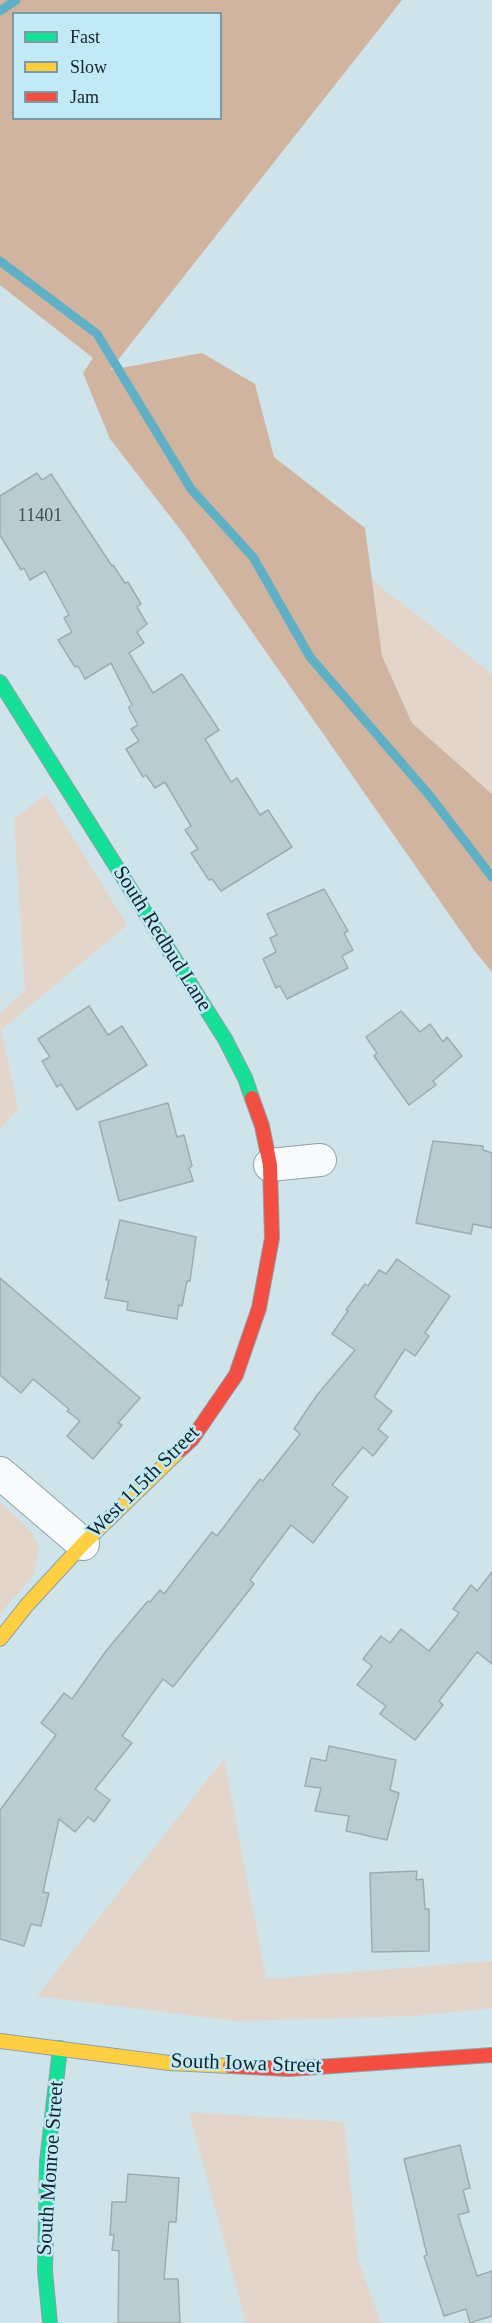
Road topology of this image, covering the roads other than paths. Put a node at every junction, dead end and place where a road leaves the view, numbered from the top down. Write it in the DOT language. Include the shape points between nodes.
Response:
graph roads {
  1 [pos="0,682"];
  2 [pos="320,1160"];
  3 [pos="270,1165"];
  4 [pos="0,1473"];
  5 [pos="82,1544"];
  6 [pos="0,1639"];
  7 [pos="0,2041"];
  8 [pos="60,2048"];
  9 [pos="492,2055"];
  10 [pos="50,2323"];
  1 -- 3 [label="street, South Redbud Lane" via="225,1039 245,1078 262,1126"];
  2 -- 3 [label="street"];
  3 -- 5 [label="street, West 115th Street" via="272,1238 260,1308 236,1375 192,1439"];
  4 -- 5 [label="street"];
  5 -- 6 [label="street, West 115th Street"];
  7 -- 8 [label="street, South Iowa Street"];
  8 -- 9 [label="street, South Iowa Street" via="169,2062 289,2069"];
  8 -- 10 [label="street, South Monroe Street" via="47,2162 45,2271"];
}
